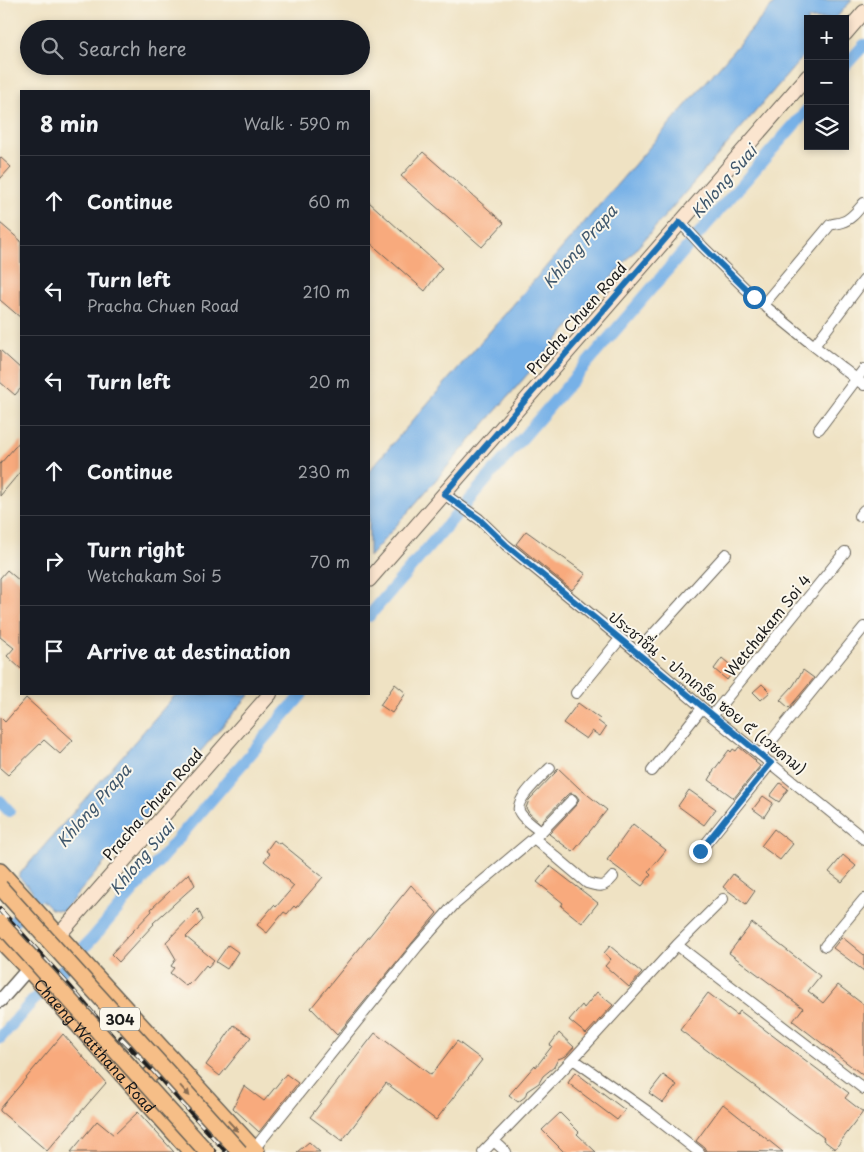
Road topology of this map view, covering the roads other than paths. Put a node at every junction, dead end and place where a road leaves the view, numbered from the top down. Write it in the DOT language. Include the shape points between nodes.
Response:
graph roads {
  1 [pos="864,12"];
  2 [pos="849,29"];
  3 [pos="804,81"];
  4 [pos="864,203"];
  5 [pos="683,224"];
  6 [pos="864,280"];
  7 [pos="763,305"];
  8 [pos="814,346"];
  9 [pos="864,369"];
  10 [pos="860,382"];
  11 [pos="820,430"];
  12 [pos="447,496"];
  13 [pos="845,552"];
  14 [pos="726,554"];
  15 [pos="370,579"];
  16 [pos="864,627"];
  17 [pos="620,639"];
  18 [pos="637,652"];
  19 [pos="576,693"];
  20 [pos="269,695"];
  21 [pos="702,708"];
  22 [pos="712,716"];
  23 [pos="760,755"];
  24 [pos="771,763"];
  25 [pos="550,768"];
  26 [pos="652,771"];
  27 [pos="572,800"];
  28 [pos="538,836"];
  29 [pos="864,838"];
  30 [pos="700,851"];
  31 [pos="0,871"];
  32 [pos="613,877"];
  33 [pos="0,886"];
  34 [pos="723,899"];
  35 [pos="864,899"];
  36 [pos="0,923"];
  37 [pos="58,935"];
  38 [pos="0,940"];
  39 [pos="677,945"];
  40 [pos="825,946"];
  41 [pos="28,969"];
  42 [pos="0,1001"];
  43 [pos="170,1057"];
  44 [pos="573,1059"];
  45 [pos="135,1089"];
  46 [pos="864,1089"];
  47 [pos="494,1141"];
  48 [pos="250,1149"];
  49 [pos="191,1152"];
  50 [pos="207,1152"];
  51 [pos="482,1152"];
  52 [pos="506,1152"];
  53 [pos="699,1152"];
  1 -- 2 [label="main road"];
  3 -- 5 [label="main road, Pracha Chuen Road"];
  4 -- 7 [label="street" via="851,217 830,225"];
  5 -- 7 [label="street"];
  5 -- 12 [label="main road, Pracha Chuen Road"];
  6 -- 8 [label="street"];
  7 -- 8 [label="street"];
  8 -- 10 [label="street"];
  9 -- 10 [label="street"];
  10 -- 11 [label="street"];
  12 -- 15 [label="main road, Pracha Chuen Road"];
  12 -- 17 [label="street, ประชาชื่น - ปากเกร็ด ซอย ๕ (เวชคาม)" via="479,519"];
  13 -- 22 [label="street, Wetchakam Soi 4"];
  14 -- 18 [label="street"];
  16 -- 23 [label="street"];
  17 -- 18 [label="street, ประชาชื่น - ปากเกร็ด ซอย ๕ (เวชคาม)"];
  17 -- 19 [label="street"];
  18 -- 21 [label="street, ประชาชื่น - ปากเกร็ด ซอย ๕ (เวชคาม)"];
  20 -- 37 [label="main road, Pracha Chuen Road"];
  21 -- 22 [label="street, ประชาชื่น - ปากเกร็ด ซอย ๕ (เวชคาม)"];
  21 -- 26 [label="street"];
  22 -- 23 [label="street, ประชาชื่น - ปากเกร็ด ซอย ๕ (เวชคาม)"];
  23 -- 24 [label="street, ประชาชื่น - ปากเกร็ด ซอย ๕ (เวชคาม)"];
  24 -- 29 [label="street, ประชาชื่น - ปากเกร็ด ซอย ๕ (เวชคาม)"];
  24 -- 30 [label="street"];
  25 -- 28 [label="street" via="518,806"];
  27 -- 28 [label="street"];
  28 -- 32 [label="street" via="587,883 598,887 606,885"];
  28 -- 48 [label="street" via="453,906"];
  31 -- 37 [label="main road, 304"];
  33 -- 48 [label="main road, 304, one-way, bridge"];
  34 -- 39 [label="street"];
  35 -- 40 [label="street"];
  36 -- 50 [label="main road, Chaeng Watthana Road / 304, bridge"];
  37 -- 43 [label="main road, 304"];
  38 -- 41 [label="main road, Chaeng Watthana Road / 304"];
  39 -- 44 [label="street"];
  39 -- 46 [label="street"];
  41 -- 42 [label="street"];
  41 -- 45 [label="main road, Chaeng Watthana Road / 304"];
  43 -- 45 [label="main road"];
  43 -- 48 [label="main road, 304, one-way"];
  44 -- 47 [label="street"];
  44 -- 53 [label="street"];
  45 -- 49 [label="main road, Chaeng Watthana Road / 304"];
  47 -- 51 [label="street"];
  47 -- 52 [label="street"];
}
